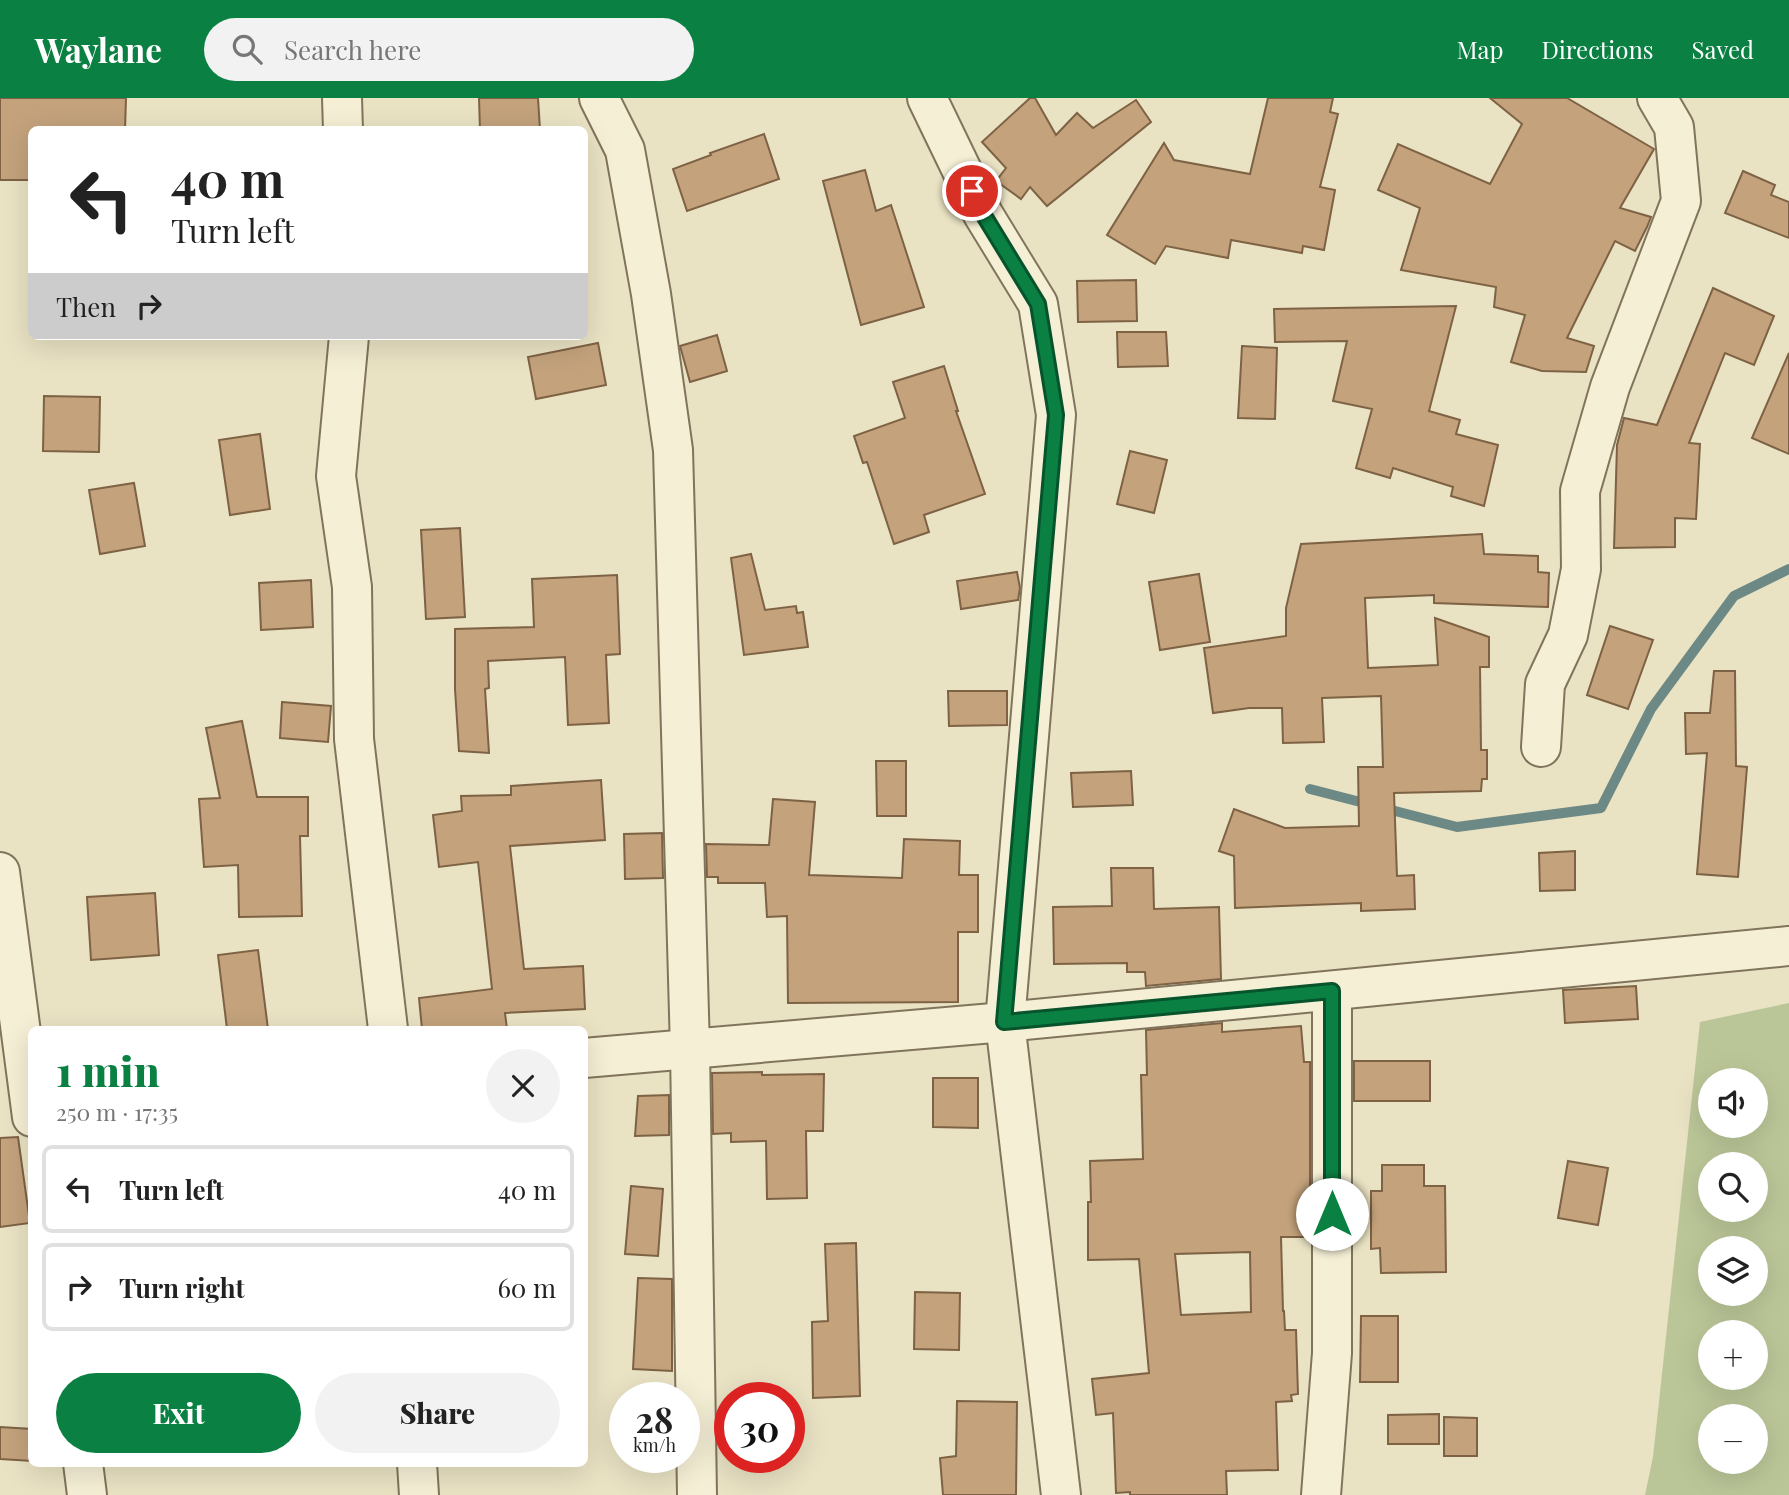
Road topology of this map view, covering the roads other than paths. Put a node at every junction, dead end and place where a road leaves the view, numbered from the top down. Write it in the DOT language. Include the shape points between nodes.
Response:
graph roads {
  1 [pos="342,98"];
  2 [pos="599,98"];
  3 [pos="927,98"];
  4 [pos="1657,98"];
  5 [pos="343,126"];
  6 [pos="349,340"];
  7 [pos="1541,747"];
  8 [pos="0,872"];
  9 [pos="1789,947"];
  10 [pos="1332,991"];
  11 [pos="1004,1022"];
  12 [pos="388,1026"];
  13 [pos="690,1049"];
  14 [pos="588,1058"];
  15 [pos="28,1086"];
  16 [pos="28,1124"];
  17 [pos="0,1127"];
  18 [pos="84,1467"];
  19 [pos="417,1467"];
  20 [pos="88,1495"];
  21 [pos="419,1495"];
  22 [pos="697,1495"];
  23 [pos="1061,1495"];
  24 [pos="1321,1495"];
  1 -- 5 [label="street"];
  2 -- 13 [label="street" via="625,150 673,450"];
  3 -- 11 [label="street" via="983,214 1038,304 1056,415"];
  4 -- 7 [label="street" via="1674,127 1681,201 1610,387 1580,491 1581,569 1568,635 1545,684"];
  6 -- 12 [label="street" via="336,476 352,587 354,739"];
  8 -- 15 [label="street"];
  9 -- 10 [label="street"];
  10 -- 11 [label="street"];
  10 -- 24 [label="street" via="1332,1353"];
  11 -- 13 [label="street"];
  11 -- 23 [label="street"];
  13 -- 14 [label="street"];
  13 -- 22 [label="street"];
  16 -- 17 [label="street"];
  18 -- 20 [label="street"];
  19 -- 21 [label="street"];
}
